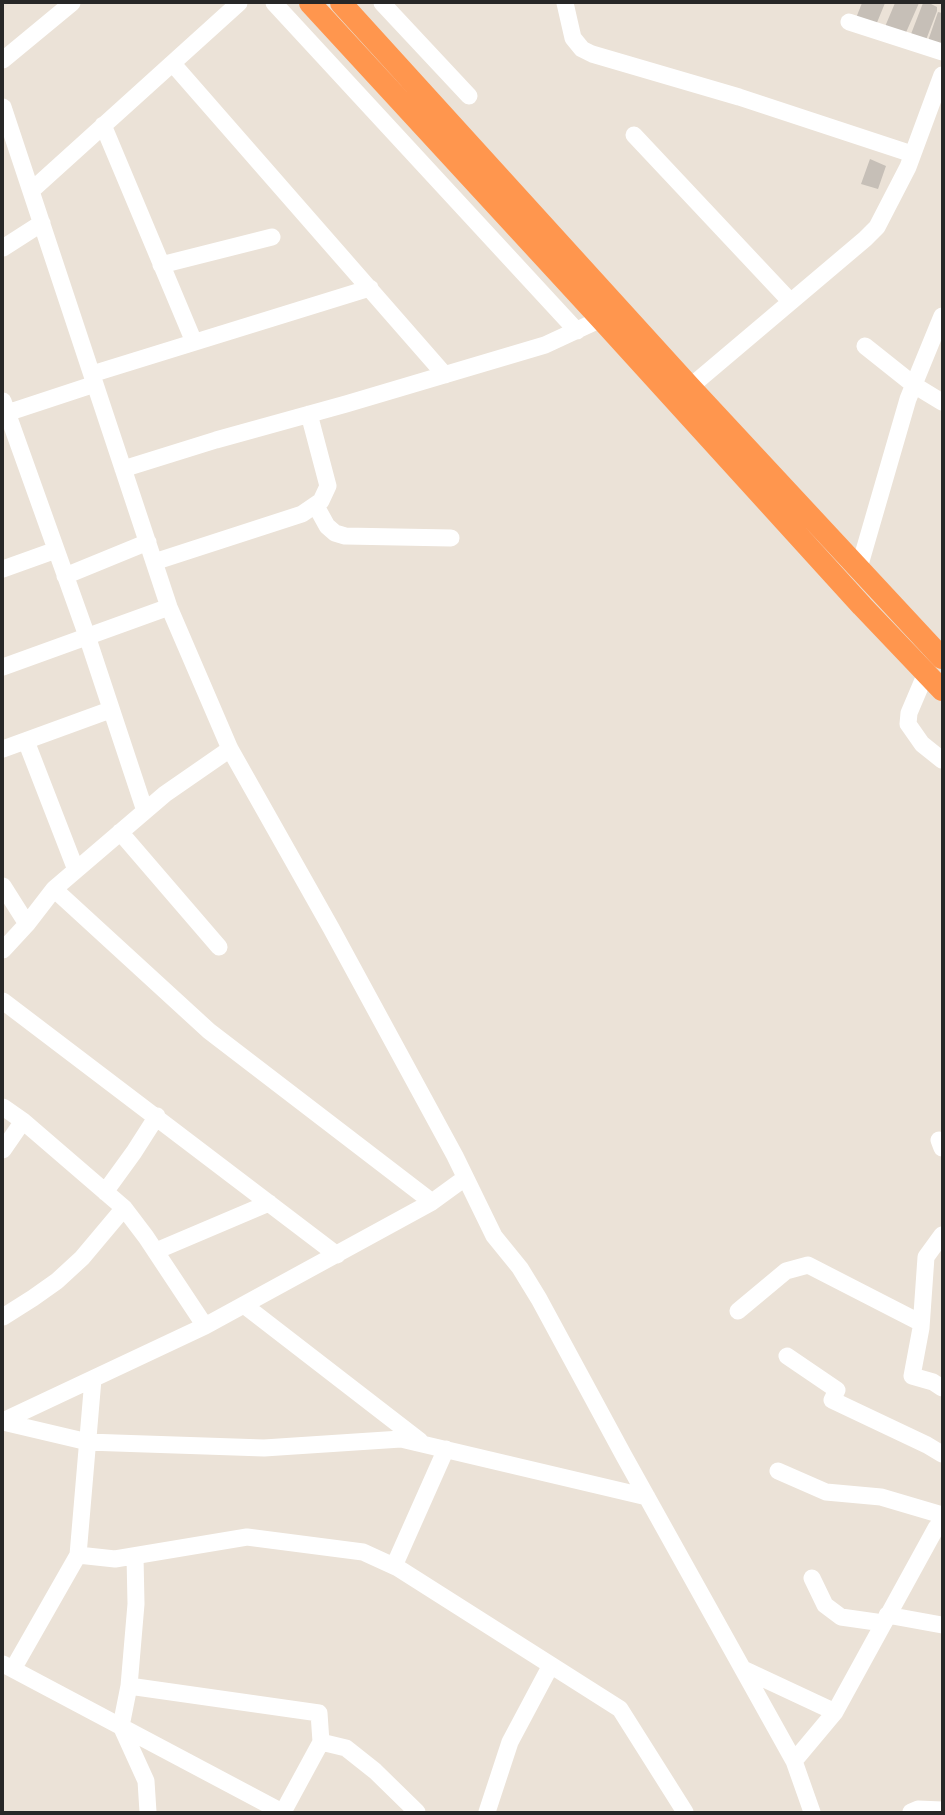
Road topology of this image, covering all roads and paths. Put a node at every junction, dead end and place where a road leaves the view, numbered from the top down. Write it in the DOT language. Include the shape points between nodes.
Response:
graph roads {
  1 [pos="72,3"];
  2 [pos="239,3"];
  3 [pos="274,3"];
  4 [pos="310,3"];
  5 [pos="341,3"];
  6 [pos="382,3"];
  7 [pos="565,3"];
  8 [pos="849,22"];
  9 [pos="942,52"];
  10 [pos="3,60"];
  11 [pos="173,64"];
  12 [pos="942,75"];
  13 [pos="468,96"];
  14 [pos="3,108"];
  15 [pos="104,125"];
  16 [pos="634,135"];
  17 [pos="912,154"];
  18 [pos="31,191"];
  19 [pos="42,223"];
  20 [pos="272,237"];
  21 [pos="3,248"];
  22 [pos="161,265"];
  23 [pos="370,288"];
  24 [pos="790,301"];
  25 [pos="942,316"];
  26 [pos="601,319"];
  27 [pos="577,331"];
  28 [pos="194,342"];
  29 [pos="865,346"];
  30 [pos="445,375"];
  31 [pos="93,379"];
  32 [pos="914,385"];
  33 [pos="690,387"];
  34 [pos="942,402"];
  35 [pos="5,407"];
  36 [pos="309,414"];
  37 [pos="123,469"];
  38 [pos="316,506"];
  39 [pos="451,538"];
  40 [pos="148,542"];
  41 [pos="56,550"];
  42 [pos="154,562"];
  43 [pos="859,568"];
  44 [pos="3,569"];
  45 [pos="66,576"];
  46 [pos="169,606"];
  47 [pos="87,636"];
  48 [pos="942,658"];
  49 [pos="3,667"];
  50 [pos="926,673"];
  51 [pos="942,690"];
  52 [pos="110,710"];
  53 [pos="26,741"];
  54 [pos="230,748"];
  55 [pos="3,749"];
  56 [pos="942,760"];
  57 [pos="145,811"];
  58 [pos="120,832"];
  59 [pos="76,870"];
  60 [pos="3,886"];
  61 [pos="54,889"];
  62 [pos="27,924"];
  63 [pos="219,947"];
  64 [pos="3,950"];
  65 [pos="3,1001"];
  66 [pos="3,1107"];
  67 [pos="156,1116"];
  68 [pos="23,1121"];
  69 [pos="3,1150"];
  70 [pos="465,1178"];
  71 [pos="105,1192"];
  72 [pos="432,1202"];
  73 [pos="269,1203"];
  74 [pos="124,1208"];
  75 [pos="942,1235"];
  76 [pos="156,1251"];
  77 [pos="337,1255"];
  78 [pos="244,1305"];
  79 [pos="738,1311"];
  80 [pos="3,1317"];
  81 [pos="921,1323"];
  82 [pos="205,1326"];
  83 [pos="787,1356"];
  84 [pos="93,1379"];
  85 [pos="942,1388"];
  86 [pos="3,1422"];
  87 [pos="88,1442"];
  88 [pos="424,1444"];
  89 [pos="446,1449"];
  90 [pos="942,1454"];
  91 [pos="778,1471"];
  92 [pos="647,1497"];
  93 [pos="941,1513"];
  94 [pos="78,1555"];
  95 [pos="135,1556"];
  96 [pos="394,1566"];
  97 [pos="812,1578"];
  98 [pos="885,1619"];
  99 [pos="942,1625"];
  100 [pos="551,1665"];
  101 [pos="8,1666"];
  102 [pos="743,1669"];
  103 [pos="129,1686"];
  104 [pos="835,1712"];
  105 [pos="121,1726"];
  106 [pos="321,1742"];
  107 [pos="794,1761"];
  108 [pos="942,1810"];
  109 [pos="148,1812"];
  110 [pos="282,1812"];
  111 [pos="417,1812"];
  112 [pos="487,1812"];
  113 [pos="685,1812"];
  114 [pos="812,1812"];
  115 [pos="911,1812"];
  1 -- 10 [label="street"];
  2 -- 11 [label="street"];
  3 -- 27 [label="street"];
  4 -- 26 [label="highway"];
  5 -- 33 [label="highway"];
  6 -- 13 [label="street"];
  7 -- 17 [label="street" via="573,38 582,49 592,54 739,97"];
  8 -- 9 [label="street"];
  11 -- 15 [label="street"];
  11 -- 23 [label="street"];
  12 -- 17 [label="street"];
  14 -- 18 [label="street"];
  15 -- 18 [label="street"];
  15 -- 22 [label="street"];
  16 -- 24 [label="street"];
  17 -- 24 [label="street" via="877,227"];
  18 -- 19 [label="street"];
  19 -- 21 [label="street"];
  19 -- 31 [label="street"];
  20 -- 22 [label="street"];
  22 -- 28 [label="street"];
  23 -- 28 [label="street"];
  23 -- 30 [label="street"];
  24 -- 33 [label="street"];
  25 -- 32 [label="street"];
  26 -- 27 [label="street"];
  26 -- 50 [label="highway"];
  27 -- 30 [label="street" via="546,345"];
  28 -- 31 [label="street"];
  29 -- 32 [label="street"];
  30 -- 36 [label="street"];
  31 -- 35 [label="street"];
  31 -- 37 [label="street"];
  32 -- 34 [label="street"];
  32 -- 43 [label="street"];
  33 -- 43 [label="highway"];
  35 -- 41 [label="street"];
  36 -- 37 [label="street"];
  36 -- 38 [label="street" via="328,486"];
  37 -- 40 [label="street"];
  38 -- 39 [label="street" via="327,526 335,533 345,536"];
  38 -- 42 [label="street" via="302,514"];
  40 -- 42 [label="street"];
  40 -- 45 [label="street"];
  41 -- 44 [label="street"];
  41 -- 45 [label="street"];
  42 -- 46 [label="street"];
  43 -- 48 [label="highway"];
  45 -- 47 [label="street"];
  46 -- 47 [label="street"];
  46 -- 54 [label="street"];
  47 -- 49 [label="street"];
  47 -- 52 [label="street"];
  50 -- 51 [label="highway"];
  50 -- 56 [label="street" via="909,713 908,724 922,744"];
  52 -- 53 [label="street"];
  52 -- 57 [label="street"];
  53 -- 55 [label="street"];
  53 -- 59 [label="street"];
  54 -- 57 [label="street"];
  54 -- 70 [label="street" via="334,934"];
  57 -- 58 [label="street"];
  58 -- 59 [label="street"];
  58 -- 63 [label="street"];
  59 -- 61 [label="street"];
  60 -- 62 [label="street"];
  61 -- 62 [label="street"];
  61 -- 72 [label="street" via="209,1032"];
  62 -- 64 [label="street"];
  65 -- 67 [label="street"];
  66 -- 68 [label="street"];
  67 -- 71 [label="street"];
  67 -- 73 [label="street"];
  68 -- 69 [label="street"];
  68 -- 71 [label="street"];
  70 -- 72 [label="street"];
  70 -- 92 [label="street" via="494,1236 520,1268 539,1299"];
  71 -- 74 [label="street"];
  72 -- 77 [label="street"];
  73 -- 76 [label="street"];
  73 -- 77 [label="street"];
  74 -- 76 [label="street"];
  74 -- 80 [label="street" via="77,1263 33,1298"];
  75 -- 81 [label="street" via="926,1257"];
  76 -- 82 [label="street"];
  77 -- 78 [label="street"];
  78 -- 82 [label="street"];
  78 -- 88 [label="street"];
  79 -- 81 [label="street" via="786,1271 808,1265"];
  81 -- 85 [label="street" via="912,1376 933,1382"];
  82 -- 84 [label="street"];
  83 -- 90 [label="street" via="837,1390 832,1400"];
  84 -- 86 [label="street"];
  84 -- 87 [label="street"];
  86 -- 87 [label="street"];
  87 -- 88 [label="street" via="264,1448 401,1439"];
  87 -- 94 [label="street"];
  88 -- 89 [label="street"];
  89 -- 92 [label="street"];
  89 -- 96 [label="street"];
  91 -- 93 [label="street" via="826,1492 881,1497"];
  92 -- 102 [label="street"];
  93 -- 98 [label="street" via="936,1528"];
  94 -- 95 [label="street" via="115,1559"];
  94 -- 101 [label="street"];
  95 -- 96 [label="street" via="247,1537 363,1552"];
  95 -- 103 [label="street" via="136,1604"];
  96 -- 100 [label="street"];
  97 -- 98 [label="street" via="825,1605 841,1617"];
  98 -- 99 [label="street"];
  98 -- 104 [label="street"];
  100 -- 112 [label="street" via="510,1742"];
  100 -- 113 [label="street" via="620,1709"];
  101 -- 105 [label="street"];
  102 -- 104 [label="street"];
  102 -- 107 [label="street"];
  103 -- 105 [label="street"];
  103 -- 106 [label="street" via="319,1713"];
  104 -- 107 [label="street"];
  105 -- 109 [label="street" via="146,1781"];
  105 -- 110 [label="street"];
  106 -- 110 [label="street"];
  106 -- 111 [label="street" via="346,1748 375,1771"];
  107 -- 114 [label="street"];
  108 -- 115 [label="street" via="918,1809"];
}
